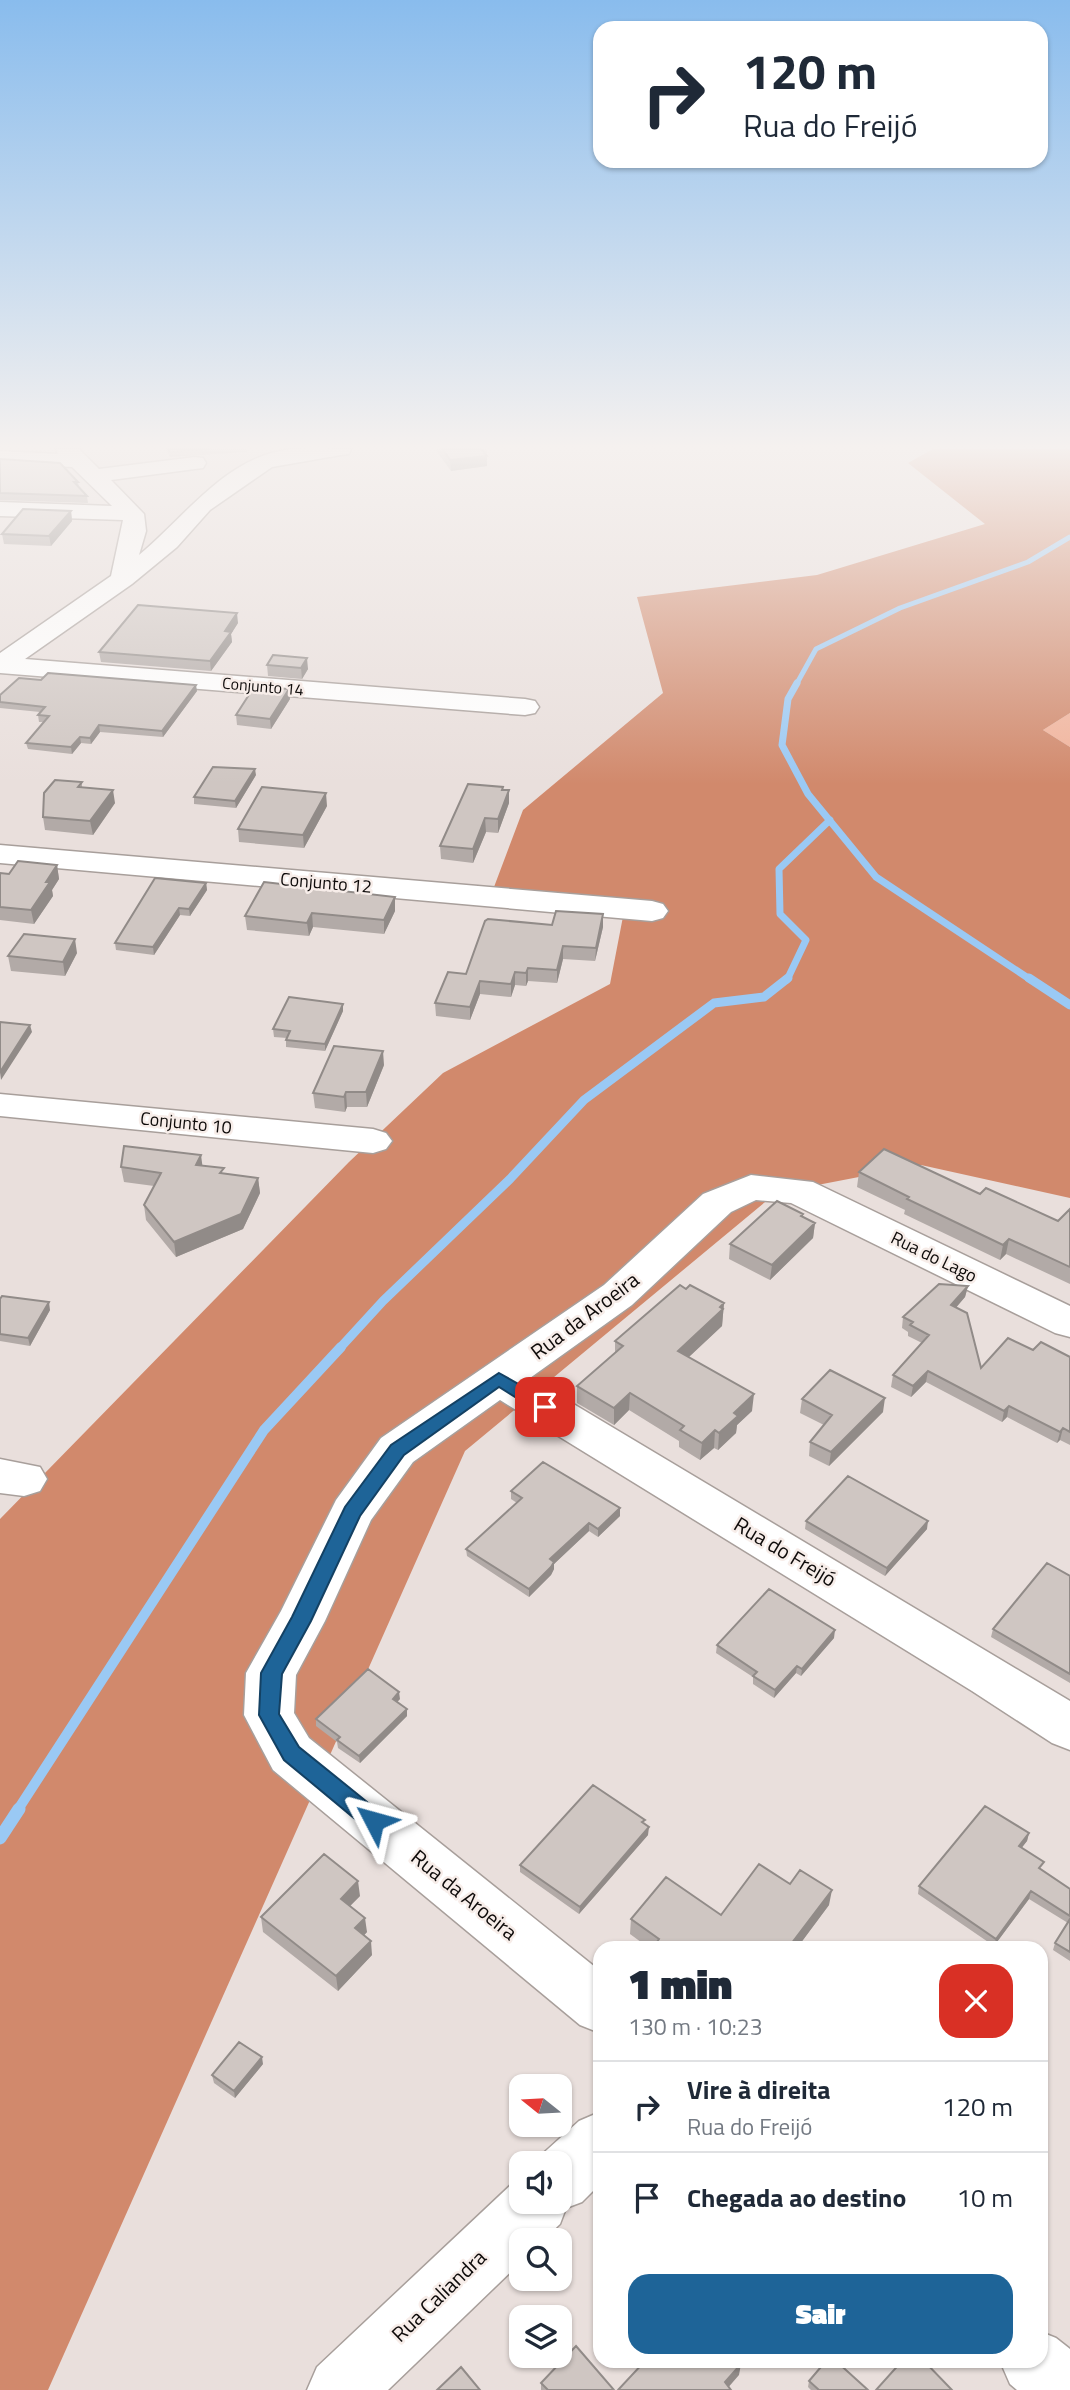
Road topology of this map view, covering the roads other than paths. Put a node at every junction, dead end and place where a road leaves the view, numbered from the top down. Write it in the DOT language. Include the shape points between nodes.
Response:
graph roads {
  1 [pos="125,561"];
  2 [pos="146,561"];
  3 [pos="123,579"];
  4 [pos="0,665"];
  5 [pos="525,706"];
  6 [pos="0,854"];
  7 [pos="652,911"];
  8 [pos="0,1105"];
  9 [pos="373,1141"];
  10 [pos="799,1191"];
  11 [pos="1070,1322"];
  12 [pos="499,1379"];
  13 [pos="1070,1728"];
  14 [pos="593,2000"];
  15 [pos="593,2149"];
  16 [pos="572,2169"];
  17 [pos="525,2214"];
  18 [pos="1042,2368"];
  19 [pos="340,2390"];
  20 [pos="1069,2390"];
  1 -- 3 [label="street"];
  2 -- 3 [label="street"];
  3 -- 4 [label="street"];
  4 -- 5 [label="street, Conjunto 14"];
  6 -- 7 [label="street, Conjunto 12"];
  8 -- 9 [label="street, Conjunto 10"];
  10 -- 11 [label="street, Rua do Lago"];
  10 -- 12 [label="street, Rua da Aroeira" via="751,1187 717,1203 618,1295"];
  12 -- 13 [label="street, Rua do Freijó"];
  12 -- 14 [label="street, Rua da Aroeira" via="397,1450 352,1512 271,1673 269,1715 291,1754"];
  15 -- 16 [label="street"];
  17 -- 19 [label="street, Rua Caliandra"];
  18 -- 20 [label="street"];
}
